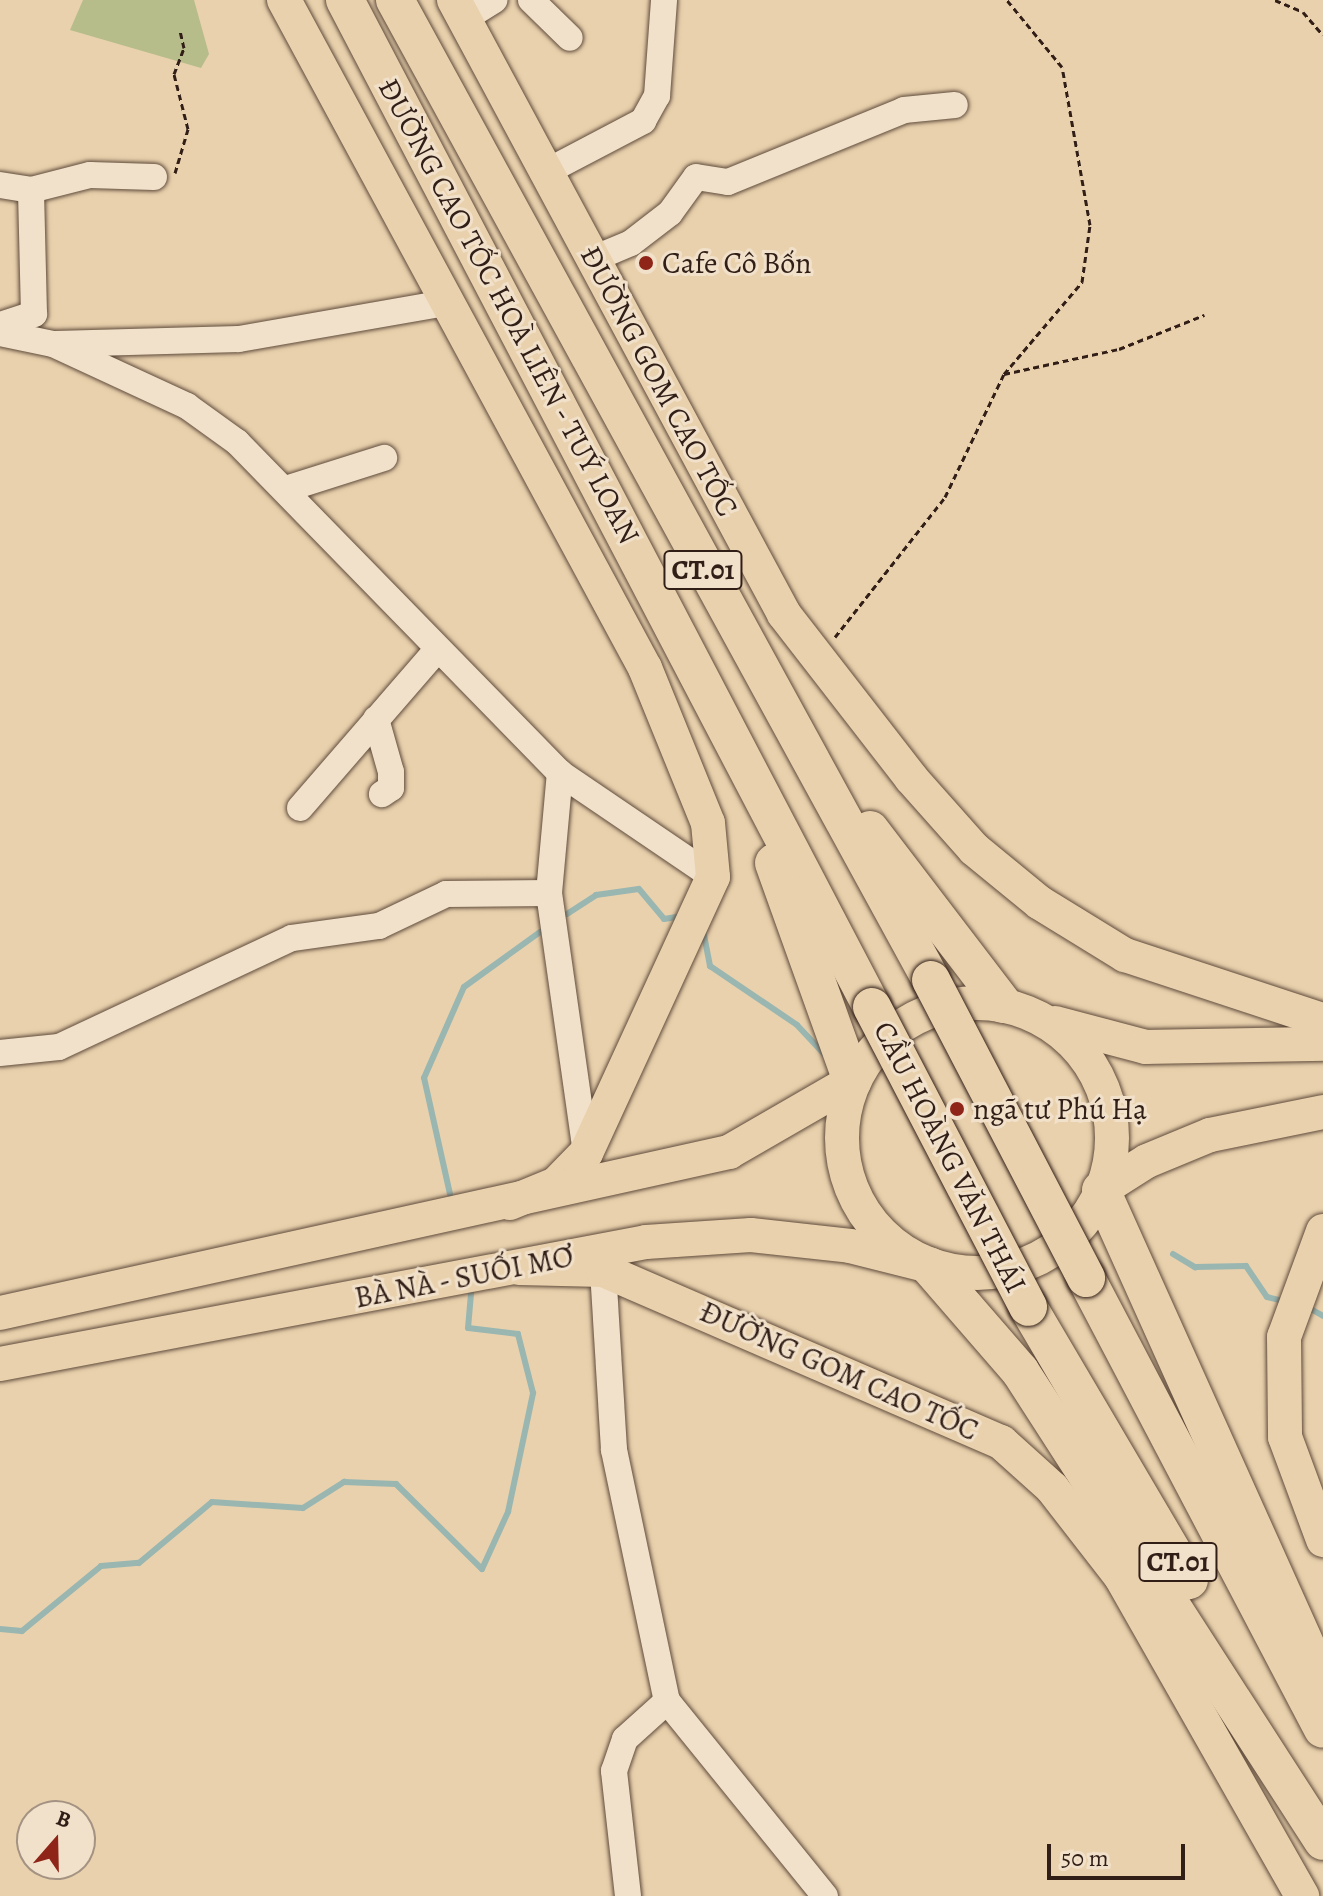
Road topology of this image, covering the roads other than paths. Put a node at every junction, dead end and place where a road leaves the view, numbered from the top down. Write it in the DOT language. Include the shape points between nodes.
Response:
graph roads {
  1 [pos="284,0"];
  2 [pos="345,0"];
  3 [pos="395,0"];
  4 [pos="495,0"];
  5 [pos="531,0"];
  6 [pos="664,0"];
  7 [pos="459,10"];
  8 [pos="570,38"];
  9 [pos="955,105"];
  10 [pos="478,157"];
  11 [pos="546,172"];
  12 [pos="154,177"];
  13 [pos="0,185"];
  14 [pos="31,190"];
  15 [pos="593,259"];
  16 [pos="446,303"];
  17 [pos="509,308"];
  18 [pos="0,325"];
  19 [pos="0,333"];
  20 [pos="53,344"];
  21 [pos="384,458"];
  22 [pos="286,489"];
  23 [pos="437,650"];
  24 [pos="376,719"];
  25 [pos="560,773"];
  26 [pos="382,794"];
  27 [pos="300,808"];
  28 [pos="713,877"];
  29 [pos="549,893"];
  30 [pos="1003,1004"];
  31 [pos="872,1007"];
  32 [pos="1045,1020"];
  33 [pos="1323,1020"];
  34 [pos="1323,1044"];
  35 [pos="0,1053"];
  36 [pos="852,1081"];
  37 [pos="1323,1112"];
  38 [pos="586,1153"];
  39 [pos="1101,1190"];
  40 [pos="510,1203"];
  41 [pos="1323,1231"];
  42 [pos="929,1266"];
  43 [pos="519,1268"];
  44 [pos="603,1270"];
  45 [pos="0,1313"];
  46 [pos="0,1364"];
  47 [pos="1323,1540"];
  48 [pos="1323,1684"];
  49 [pos="667,1701"];
  50 [pos="1323,1729"];
  51 [pos="1323,1821"];
  52 [pos="1323,1841"];
  53 [pos="628,1896"];
  54 [pos="825,1896"];
  55 [pos="1302,1896"];
  1 -- 16 [label="main road"];
  2 -- 17 [label="highway, ĐƯỜNG CAO TỐC HOÀ LIÊN - TUÝ LOAN / CT.01"];
  3 -- 10 [label="highway, ĐƯỜNG CAO TỐC HOÀ LIÊN - TUÝ LOAN / CT.01"];
  4 -- 7 [label="street"];
  5 -- 8 [label="street"];
  6 -- 11 [label="street" via="657,96 643,121"];
  7 -- 11 [label="main road, ĐƯỜNG GOM CAO TỐC"];
  9 -- 15 [label="street" via="904,110 728,182 696,177 675,196 670,213 631,243"];
  10 -- 30 [label="highway" via="873,835"];
  10 -- 50 [label="highway, ĐƯỜNG CAO TỐC HOÀ LIÊN - TUÝ LOAN / CT.01, bridge" via="931,980"];
  11 -- 15 [label="main road, ĐƯỜNG GOM CAO TỐC"];
  12 -- 14 [label="street" via="90,175"];
  13 -- 14 [label="street"];
  14 -- 18 [label="street" via="34,314"];
  15 -- 33 [label="main road, ĐƯỜNG GOM CAO TỐC" via="784,614 974,849 1040,903 1125,955"];
  16 -- 20 [label="street" via="239,339"];
  16 -- 28 [label="main road" via="645,668 708,823"];
  17 -- 31 [label="highway, ĐƯỜNG CAO TỐC HOÀ LIÊN - TUÝ LOAN / CT.01"];
  17 -- 36 [label="highway" via="769,850"];
  19 -- 20 [label="street"];
  20 -- 22 [label="street" via="187,406"];
  21 -- 22 [label="street"];
  22 -- 23 [label="street"];
  23 -- 24 [label="street"];
  23 -- 25 [label="street"];
  24 -- 26 [label="street" via="391,772 391,788"];
  24 -- 27 [label="street"];
  25 -- 28 [label="street"];
  25 -- 29 [label="street"];
  28 -- 38 [label="main road"];
  29 -- 35 [label="street" via="446,894 379,926 292,938 59,1047"];
  29 -- 38 [label="street"];
  30 -- 32 [label="main road"];
  30 -- 36 [label="main road" via="957,1003 914,1017 878,1043"];
  31 -- 51 [label="highway, CẦU HOÀNG VĂN THÁI / CT.01, bridge" via="1028,1307"];
  32 -- 34 [label="main road" via="1146,1047"];
  32 -- 39 [label="main road" via="1080,1049 1104,1088 1113,1133"];
  36 -- 40 [label="main road, BÀ NÀ - SUỐI MƠ" via="729,1152"];
  36 -- 42 [label="main road" via="840,1124 843,1169 870,1221 890,1243"];
  37 -- 39 [label="main road" via="1210,1135 1147,1161"];
  38 -- 40 [label="main road" via="556,1184"];
  39 -- 42 [label="main road" via="1088,1217 1057,1248 1017,1268 973,1274"];
  39 -- 48 [label="highway"];
  40 -- 45 [label="main road, BÀ NÀ - SUỐI MƠ"];
  41 -- 47 [label="main road" via="1284,1337 1285,1437"];
  42 -- 43 [label="main road, BÀ NÀ - SUỐI MƠ" via="850,1246 751,1235 646,1242"];
  42 -- 52 [label="highway" via="1020,1371"];
  43 -- 44 [label="main road, ĐƯỜNG GOM CAO TỐC"];
  43 -- 46 [label="main road, BÀ NÀ - SUỐI MƠ"];
  44 -- 49 [label="street" via="614,1450"];
  44 -- 55 [label="main road, ĐƯỜNG GOM CAO TỐC" via="939,1410 1001,1442 1052,1488 1121,1577"];
  49 -- 53 [label="street" via="625,1739 614,1771"];
  49 -- 54 [label="street"];
}
